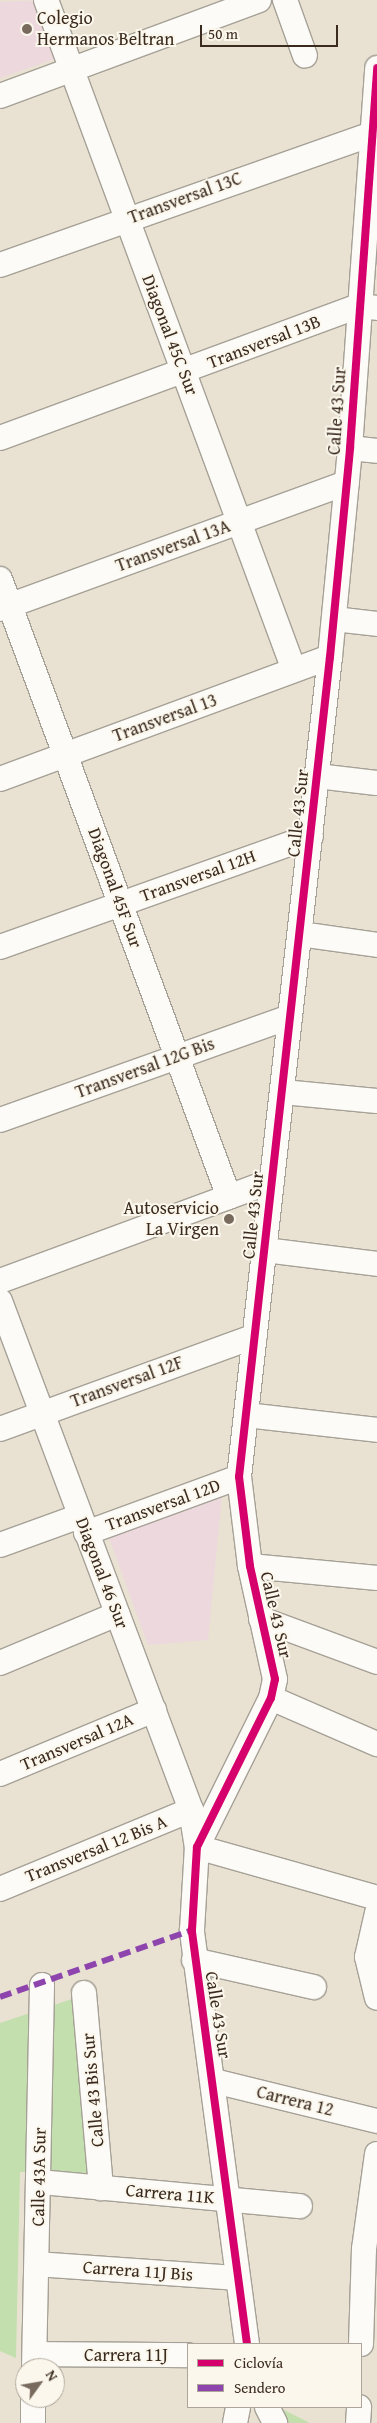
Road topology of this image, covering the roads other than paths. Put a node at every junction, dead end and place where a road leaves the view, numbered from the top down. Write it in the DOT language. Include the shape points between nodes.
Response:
graph roads {
  1 [pos="46,0"];
  2 [pos="258,0"];
  3 [pos="285,0"];
  4 [pos="305,56"];
  5 [pos="377,68"];
  6 [pos="72,69"];
  7 [pos="0,96"];
  8 [pos="374,132"];
  9 [pos="126,219"];
  10 [pos="0,265"];
  11 [pos="368,307"];
  12 [pos="184,372"];
  13 [pos="0,438"];
  14 [pos="350,448"];
  15 [pos="377,451"];
  16 [pos="347,483"];
  17 [pos="239,522"];
  18 [pos="0,579"];
  19 [pos="5,607"];
  20 [pos="334,619"];
  21 [pos="377,624"];
  22 [pos="330,657"];
  23 [pos="294,670"];
  24 [pos="66,755"];
  25 [pos="317,776"];
  26 [pos="0,779"];
  27 [pos="377,783"];
  28 [pos="311,836"];
  29 [pos="121,904"];
  30 [pos="300,934"];
  31 [pos="377,946"];
  32 [pos="0,947"];
  33 [pos="290,1017"];
  34 [pos="178,1057"];
  35 [pos="283,1092"];
  36 [pos="377,1101"];
  37 [pos="0,1120"];
  38 [pos="272,1181"];
  39 [pos="230,1197"];
  40 [pos="265,1250"];
  41 [pos="377,1264"];
  42 [pos="0,1281"];
  43 [pos="0,1301"];
  44 [pos="255,1336"];
  45 [pos="41,1413"];
  46 [pos="246,1415"];
  47 [pos="0,1429"];
  48 [pos="377,1430"];
  49 [pos="239,1477"];
  50 [pos="83,1524"];
  51 [pos="0,1545"];
  52 [pos="250,1566"];
  53 [pos="377,1578"];
  54 [pos="117,1614"];
  55 [pos="261,1619"];
  56 [pos="377,1662"];
  57 [pos="0,1663"];
  58 [pos="271,1698"];
  59 [pos="154,1710"];
  60 [pos="377,1744"];
  61 [pos="0,1774"];
  62 [pos="192,1810"];
  63 [pos="197,1847"];
  64 [pos="0,1889"];
  65 [pos="377,1898"];
  66 [pos="377,1913"];
  67 [pos="194,1960"];
  68 [pos="42,1985"];
  69 [pos="314,1987"];
  70 [pos="84,1993"];
  71 [pos="377,1998"];
  72 [pos="214,2081"];
  73 [pos="377,2121"];
  74 [pos="377,2154"];
  75 [pos="40,2182"];
  76 [pos="101,2188"];
  77 [pos="229,2199"];
  78 [pos="300,2206"];
  79 [pos="370,2250"];
  80 [pos="37,2264"];
  81 [pos="238,2278"];
  82 [pos="247,2343"];
  83 [pos="361,2343"];
  84 [pos="187,2355"];
  85 [pos="34,2358"];
  86 [pos="65,2360"];
  87 [pos="33,2408"];
  88 [pos="238,2408"];
  89 [pos="268,2408"];
  90 [pos="359,2408"];
  91 [pos="33,2423"];
  92 [pos="235,2423"];
  93 [pos="275,2423"];
  94 [pos="358,2423"];
  1 -- 6 [label="street, Diagonal 45C Sur"];
  2 -- 6 [label="street"];
  3 -- 4 [label="street"];
  5 -- 8 [label="street, Calle 43 Sur"];
  6 -- 7 [label="street"];
  6 -- 9 [label="street, Diagonal 45C Sur"];
  8 -- 9 [label="street, Transversal 13C"];
  8 -- 11 [label="street, Calle 43 Sur"];
  9 -- 10 [label="street, Transversal 13C"];
  9 -- 12 [label="street, Diagonal 45C Sur"];
  11 -- 12 [label="street, Transversal 13B"];
  11 -- 14 [label="street, Calle 43 Sur"];
  12 -- 13 [label="street, Transversal 13B"];
  12 -- 17 [label="street, Diagonal 45C Sur"];
  14 -- 15 [label="street"];
  14 -- 16 [label="street, Calle 43 Sur"];
  16 -- 17 [label="street, Transversal 13A"];
  16 -- 20 [label="street, Calle 43 Sur"];
  17 -- 19 [label="street, Transversal 13A"];
  17 -- 23 [label="street, Diagonal 45C Sur"];
  18 -- 19 [label="street, Diagonal 45F Sur"];
  19 -- 24 [label="street, Diagonal 45F Sur"];
  20 -- 21 [label="street"];
  20 -- 22 [label="street, Calle 43 Sur"];
  22 -- 23 [label="street, Transversal 13"];
  22 -- 25 [label="street, Calle 43 Sur"];
  23 -- 24 [label="street, Transversal 13"];
  24 -- 26 [label="street, Transversal 13"];
  24 -- 29 [label="street, Diagonal 45F Sur"];
  25 -- 27 [label="street"];
  25 -- 28 [label="street, Calle 43 Sur"];
  28 -- 29 [label="street, Transversal 12H"];
  28 -- 30 [label="street, Calle 43 Sur"];
  29 -- 32 [label="street, Transversal 12H"];
  29 -- 34 [label="street, Diagonal 45F Sur"];
  30 -- 31 [label="street"];
  30 -- 33 [label="street, Calle 43 Sur"];
  33 -- 34 [label="street, Transversal 12G Bis"];
  33 -- 35 [label="street, Calle 43 Sur"];
  34 -- 37 [label="street, Transversal 12G Bis"];
  34 -- 39 [label="street, Diagonal 45F Sur"];
  35 -- 36 [label="street"];
  35 -- 38 [label="street, Calle 43 Sur"];
  38 -- 39 [label="street"];
  38 -- 40 [label="street, Calle 43 Sur"];
  39 -- 42 [label="street"];
  40 -- 41 [label="street"];
  40 -- 44 [label="street, Calle 43 Sur"];
  43 -- 45 [label="street, Diagonal 46 Sur"];
  44 -- 45 [label="street, Transversal 12F"];
  44 -- 46 [label="street, Calle 43 Sur"];
  45 -- 47 [label="street, Transversal 12F"];
  45 -- 50 [label="street, Diagonal 46 Sur"];
  46 -- 48 [label="street"];
  46 -- 49 [label="street, Calle 43 Sur"];
  49 -- 50 [label="street, Transversal 12D"];
  49 -- 52 [label="street, Calle 43 Sur"];
  50 -- 51 [label="street, Transversal 12D"];
  50 -- 54 [label="street, Diagonal 46 Sur"];
  52 -- 53 [label="street"];
  52 -- 55 [label="street, Calle 43 Sur"];
  54 -- 57 [label="street"];
  54 -- 59 [label="street, Diagonal 46 Sur"];
  55 -- 56 [label="street"];
  55 -- 58 [label="street, Calle 43 Sur" via="276,1679"];
  58 -- 60 [label="street"];
  58 -- 63 [label="street, Calle 43 Sur"];
  59 -- 61 [label="street, Transversal 12A"];
  59 -- 62 [label="street, Diagonal 46 Sur"];
  62 -- 63 [label="street, Diagonal 46 Sur"];
  62 -- 64 [label="street, Transversal 12 Bis A"];
  63 -- 65 [label="street"];
  63 -- 67 [label="street, Calle 43 Sur"];
  66 -- 71 [label="street" via="367,1957"];
  67 -- 69 [label="street"];
  67 -- 72 [label="street, Calle 43 Sur"];
  68 -- 75 [label="street, Calle 43A Sur"];
  70 -- 76 [label="street, Calle 43 Bis Sur"];
  72 -- 73 [label="street, Carrera 12"];
  72 -- 77 [label="street, Calle 43 Sur"];
  74 -- 79 [label="street"];
  75 -- 76 [label="street, Carrera 11K"];
  75 -- 80 [label="street, Calle 43A Sur"];
  76 -- 77 [label="street, Carrera 11K"];
  77 -- 78 [label="street, Carrera 11K"];
  77 -- 81 [label="street, Calle 43 Sur"];
  79 -- 83 [label="street"];
  80 -- 81 [label="street, Carrera 11J Bis"];
  80 -- 85 [label="street, Calle 43A Sur"];
  81 -- 82 [label="street, Calle 43 Sur"];
  84 -- 86 [label="street, Carrera 11J"];
  87 -- 91 [label="street"];
  88 -- 92 [label="street"];
  89 -- 93 [label="street"];
  90 -- 94 [label="street"];
}
